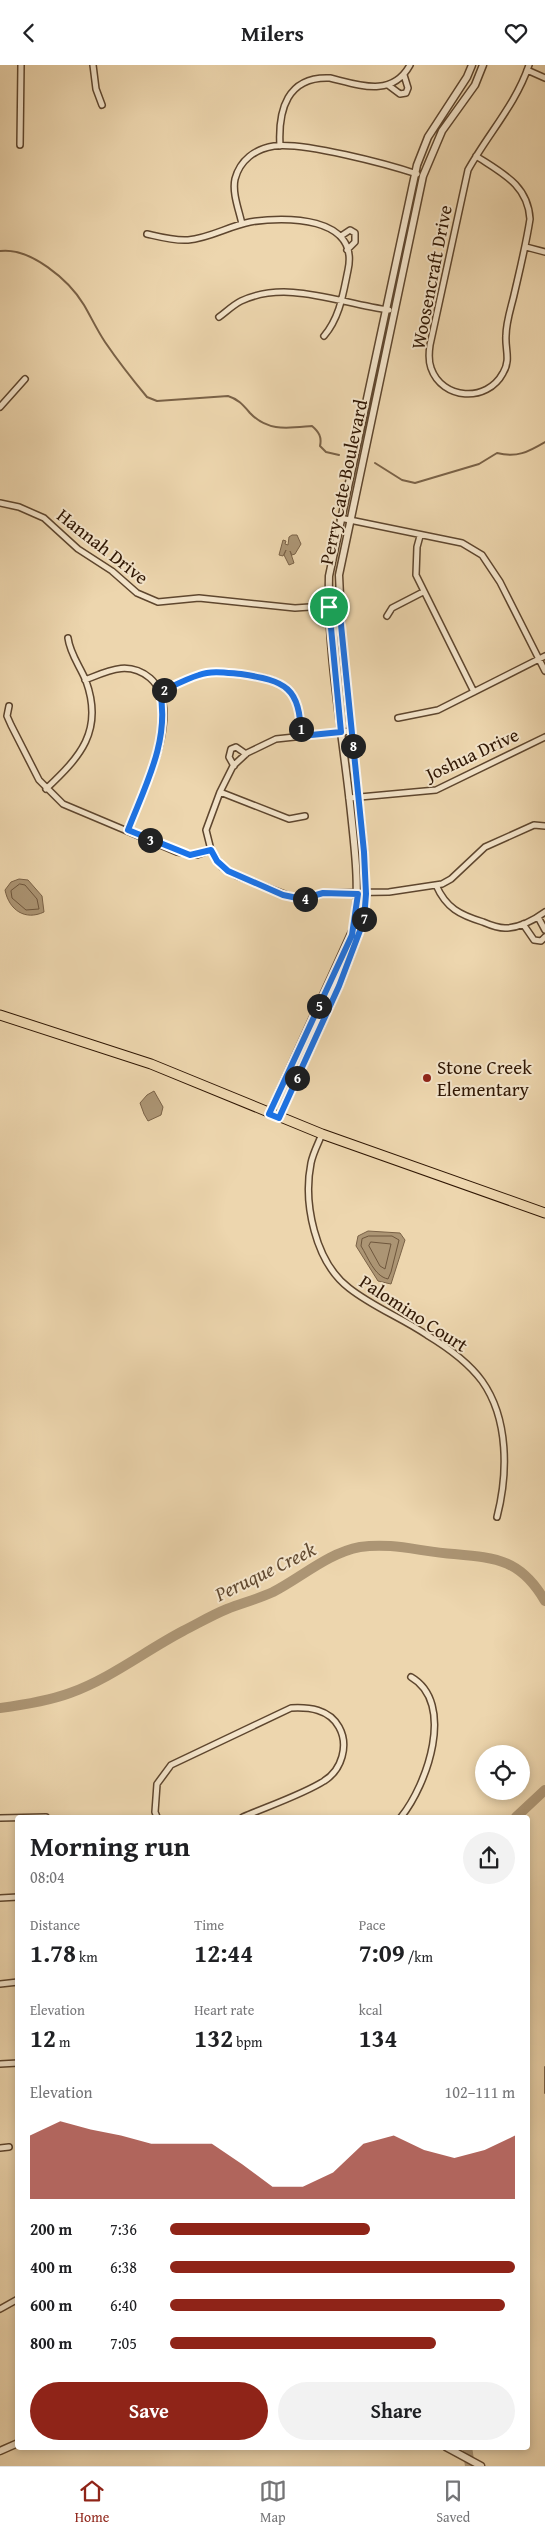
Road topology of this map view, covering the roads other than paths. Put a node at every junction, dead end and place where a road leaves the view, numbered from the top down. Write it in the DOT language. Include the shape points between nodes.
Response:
graph roads {
  1 [pos="21,65"];
  2 [pos="93,65"];
  3 [pos="410,65"];
  4 [pos="472,65"];
  5 [pos="483,65"];
  6 [pos="528,68"];
  7 [pos="404,75"];
  8 [pos="545,78"];
  9 [pos="388,85"];
  10 [pos="102,105"];
  11 [pos="20,145"];
  12 [pos="280,146"];
  13 [pos="476,156"];
  14 [pos="415,173"];
  15 [pos="423,176"];
  16 [pos="242,224"];
  17 [pos="147,234"];
  18 [pos="341,236"];
  19 [pos="526,247"];
  20 [pos="348,250"];
  21 [pos="545,251"];
  22 [pos="341,301"];
  23 [pos="385,309"];
  24 [pos="394,311"];
  25 [pos="219,317"];
  26 [pos="324,336"];
  27 [pos="25,379"];
  28 [pos="1,404"];
  29 [pos="0,503"];
  30 [pos="340,518"];
  31 [pos="350,520"];
  32 [pos="420,536"];
  33 [pos="423,592"];
  34 [pos="339,605"];
  35 [pos="329,607"];
  36 [pos="388,616"];
  37 [pos="68,638"];
  38 [pos="545,656"];
  39 [pos="538,660"];
  40 [pos="545,671"];
  41 [pos="86,680"];
  42 [pos="160,692"];
  43 [pos="474,692"];
  44 [pos="9,706"];
  45 [pos="398,718"];
  46 [pos="351,731"];
  47 [pos="341,732"];
  48 [pos="301,736"];
  49 [pos="545,737"];
  50 [pos="246,754"];
  51 [pos="234,766"];
  52 [pos="46,789"];
  53 [pos="220,792"];
  54 [pos="359,797"];
  55 [pos="349,798"];
  56 [pos="305,816"];
  57 [pos="545,827"];
  58 [pos="128,830"];
  59 [pos="211,850"];
  60 [pos="436,885"];
  61 [pos="358,894"];
  62 [pos="366,894"];
  63 [pos="545,912"];
  64 [pos="538,917"];
  65 [pos="523,924"];
  66 [pos="545,930"];
  67 [pos="545,937"];
  68 [pos="0,1015"];
  69 [pos="269,1114"];
  70 [pos="279,1118"];
  71 [pos="322,1134"];
  72 [pos="545,1213"];
  73 [pos="497,1517"];
  74 [pos="410,1677"];
  75 [pos="156,1815"];
  76 [pos="248,1815"];
  77 [pos="402,1815"];
  78 [pos="0,1818"];
  79 [pos="15,1818"];
  80 [pos="15,1897"];
  81 [pos="0,1898"];
  82 [pos="15,1982"];
  83 [pos="0,1983"];
  84 [pos="15,2063"];
  85 [pos="0,2064"];
  86 [pos="10,2147"];
  87 [pos="0,2148"];
  88 [pos="15,2301"];
  89 [pos="0,2310"];
  90 [pos="15,2444"];
  91 [pos="451,2450"];
  92 [pos="0,2451"];
  93 [pos="481,2466"];
  1 -- 11 [label="street"];
  2 -- 10 [label="street"];
  3 -- 7 [label="street"];
  4 -- 14 [label="street, Perry Cate Boulevard" via="428,137"];
  5 -- 15 [label="street, Perry Cate Boulevard" via="475,85 442,131"];
  6 -- 8 [label="street"];
  6 -- 13 [label="street, Woosencraft Drive" via="509,109"];
  7 -- 9 [label="street"];
  7 -- 9 [label="street" via="408,88 406,93 400,94"];
  9 -- 12 [label="street" via="371,87 323,77 301,84 292,90 283,105"];
  12 -- 14 [label="street" via="326,152"];
  12 -- 16 [label="street" via="247,156 238,171 234,187"];
  13 -- 19 [label="street, Woosencraft Drive" via="521,189 529,205"];
  13 -- 19 [label="street, Woosencraft Drive" via="468,170 430,345 430,367 446,388 457,393 476,394 493,385 504,373 508,355 506,337"];
  14 -- 15 [label="street"];
  14 -- 23 [label="street, Perry Cate Boulevard"];
  15 -- 24 [label="street, Perry Cate Boulevard"];
  16 -- 17 [label="street" via="187,240"];
  16 -- 18 [label="street" via="283,219 317,222"];
  18 -- 20 [label="street"];
  18 -- 20 [label="street" via="350,230 355,233 355,242"];
  19 -- 21 [label="street"];
  20 -- 22 [label="street" via="349,267"];
  22 -- 23 [label="street"];
  22 -- 25 [label="street" via="284,291 261,293 239,302"];
  22 -- 26 [label="street" via="334,324"];
  23 -- 24 [label="street"];
  23 -- 30 [label="street, Perry Cate Boulevard"];
  24 -- 31 [label="street, Perry Cate Boulevard"];
  27 -- 28 [label="street"];
  29 -- 35 [label="street, Hannah Drive" via="19,507 44,519 137,593 153,600 167,602 199,598 295,608"];
  30 -- 31 [label="street"];
  30 -- 35 [label="street, Perry Cate Boulevard" via="329,576"];
  31 -- 32 [label="street"];
  31 -- 34 [label="street, Perry Cate Boulevard" via="339,575"];
  32 -- 33 [label="street" via="415,564"];
  32 -- 39 [label="street" via="462,543 484,556"];
  33 -- 36 [label="street" via="392,608"];
  33 -- 43 [label="street"];
  34 -- 35 [label="street, Hannah Drive"];
  34 -- 46 [label="street, Perry Cate Boulevard"];
  35 -- 47 [label="street, Perry Cate Boulevard"];
  37 -- 41 [label="street" via="69,649"];
  38 -- 39 [label="street"];
  39 -- 40 [label="street"];
  39 -- 43 [label="street"];
  41 -- 42 [label="street" via="113,669 130,667 145,674"];
  41 -- 52 [label="street" via="91,705 88,738 76,760"];
  42 -- 48 [label="street" via="208,673 274,680 290,691 295,699"];
  42 -- 58 [label="street" via="163,705 161,739"];
  43 -- 45 [label="street" via="438,710"];
  44 -- 52 [label="street" via="11,725"];
  46 -- 47 [label="street"];
  46 -- 54 [label="street, Perry Cate Boulevard"];
  47 -- 48 [label="street"];
  47 -- 55 [label="street, Perry Cate Boulevard"];
  48 -- 50 [label="street" via="276,739"];
  49 -- 54 [label="street, Joshua Drive" via="436,790"];
  50 -- 51 [label="street"];
  50 -- 51 [label="street" via="241,749 231,749 229,757"];
  51 -- 53 [label="street"];
  52 -- 58 [label="street" via="63,803"];
  53 -- 56 [label="street" via="289,819"];
  53 -- 59 [label="street" via="206,831"];
  54 -- 55 [label="street, Joshua Drive"];
  54 -- 62 [label="street, Perry Cate Boulevard"];
  55 -- 61 [label="street, Perry Cate Boulevard"];
  57 -- 60 [label="street" via="534,825 485,847 450,879"];
  58 -- 59 [label="street" via="190,855"];
  59 -- 61 [label="street" via="228,871 283,895 302,899 323,893"];
  60 -- 62 [label="street"];
  60 -- 65 [label="street" via="448,906 469,918 502,928"];
  61 -- 62 [label="street"];
  61 -- 69 [label="street, Perry Cate Boulevard" via="352,935"];
  62 -- 70 [label="street, Perry Cate Boulevard" via="364,920 357,942"];
  63 -- 64 [label="street"];
  64 -- 65 [label="street"];
  64 -- 66 [label="street"];
  65 -- 67 [label="street" via="534,940 541,941"];
  68 -- 69 [label="main road" via="151,1064"];
  69 -- 70 [label="main road"];
  70 -- 71 [label="main road"];
  71 -- 72 [label="main road"];
  71 -- 73 [label="street, Palomino Court" via="311,1162 309,1184 313,1229 318,1243 349,1289 426,1334 482,1381 494,1406 502,1436 504,1475"];
  74 -- 77 [label="street" via="423,1686 432,1701 434,1725 421,1782"];
  75 -- 76 [label="street" via="157,1784 171,1765 291,1708 308,1707 331,1717 343,1736 344,1751 340,1763 325,1781"];
  78 -- 79 [label="street"];
  80 -- 81 [label="street"];
  82 -- 83 [label="street"];
  84 -- 85 [label="street"];
  86 -- 87 [label="street"];
  88 -- 89 [label="street"];
  90 -- 92 [label="street"];
  91 -- 93 [label="street"];
}
